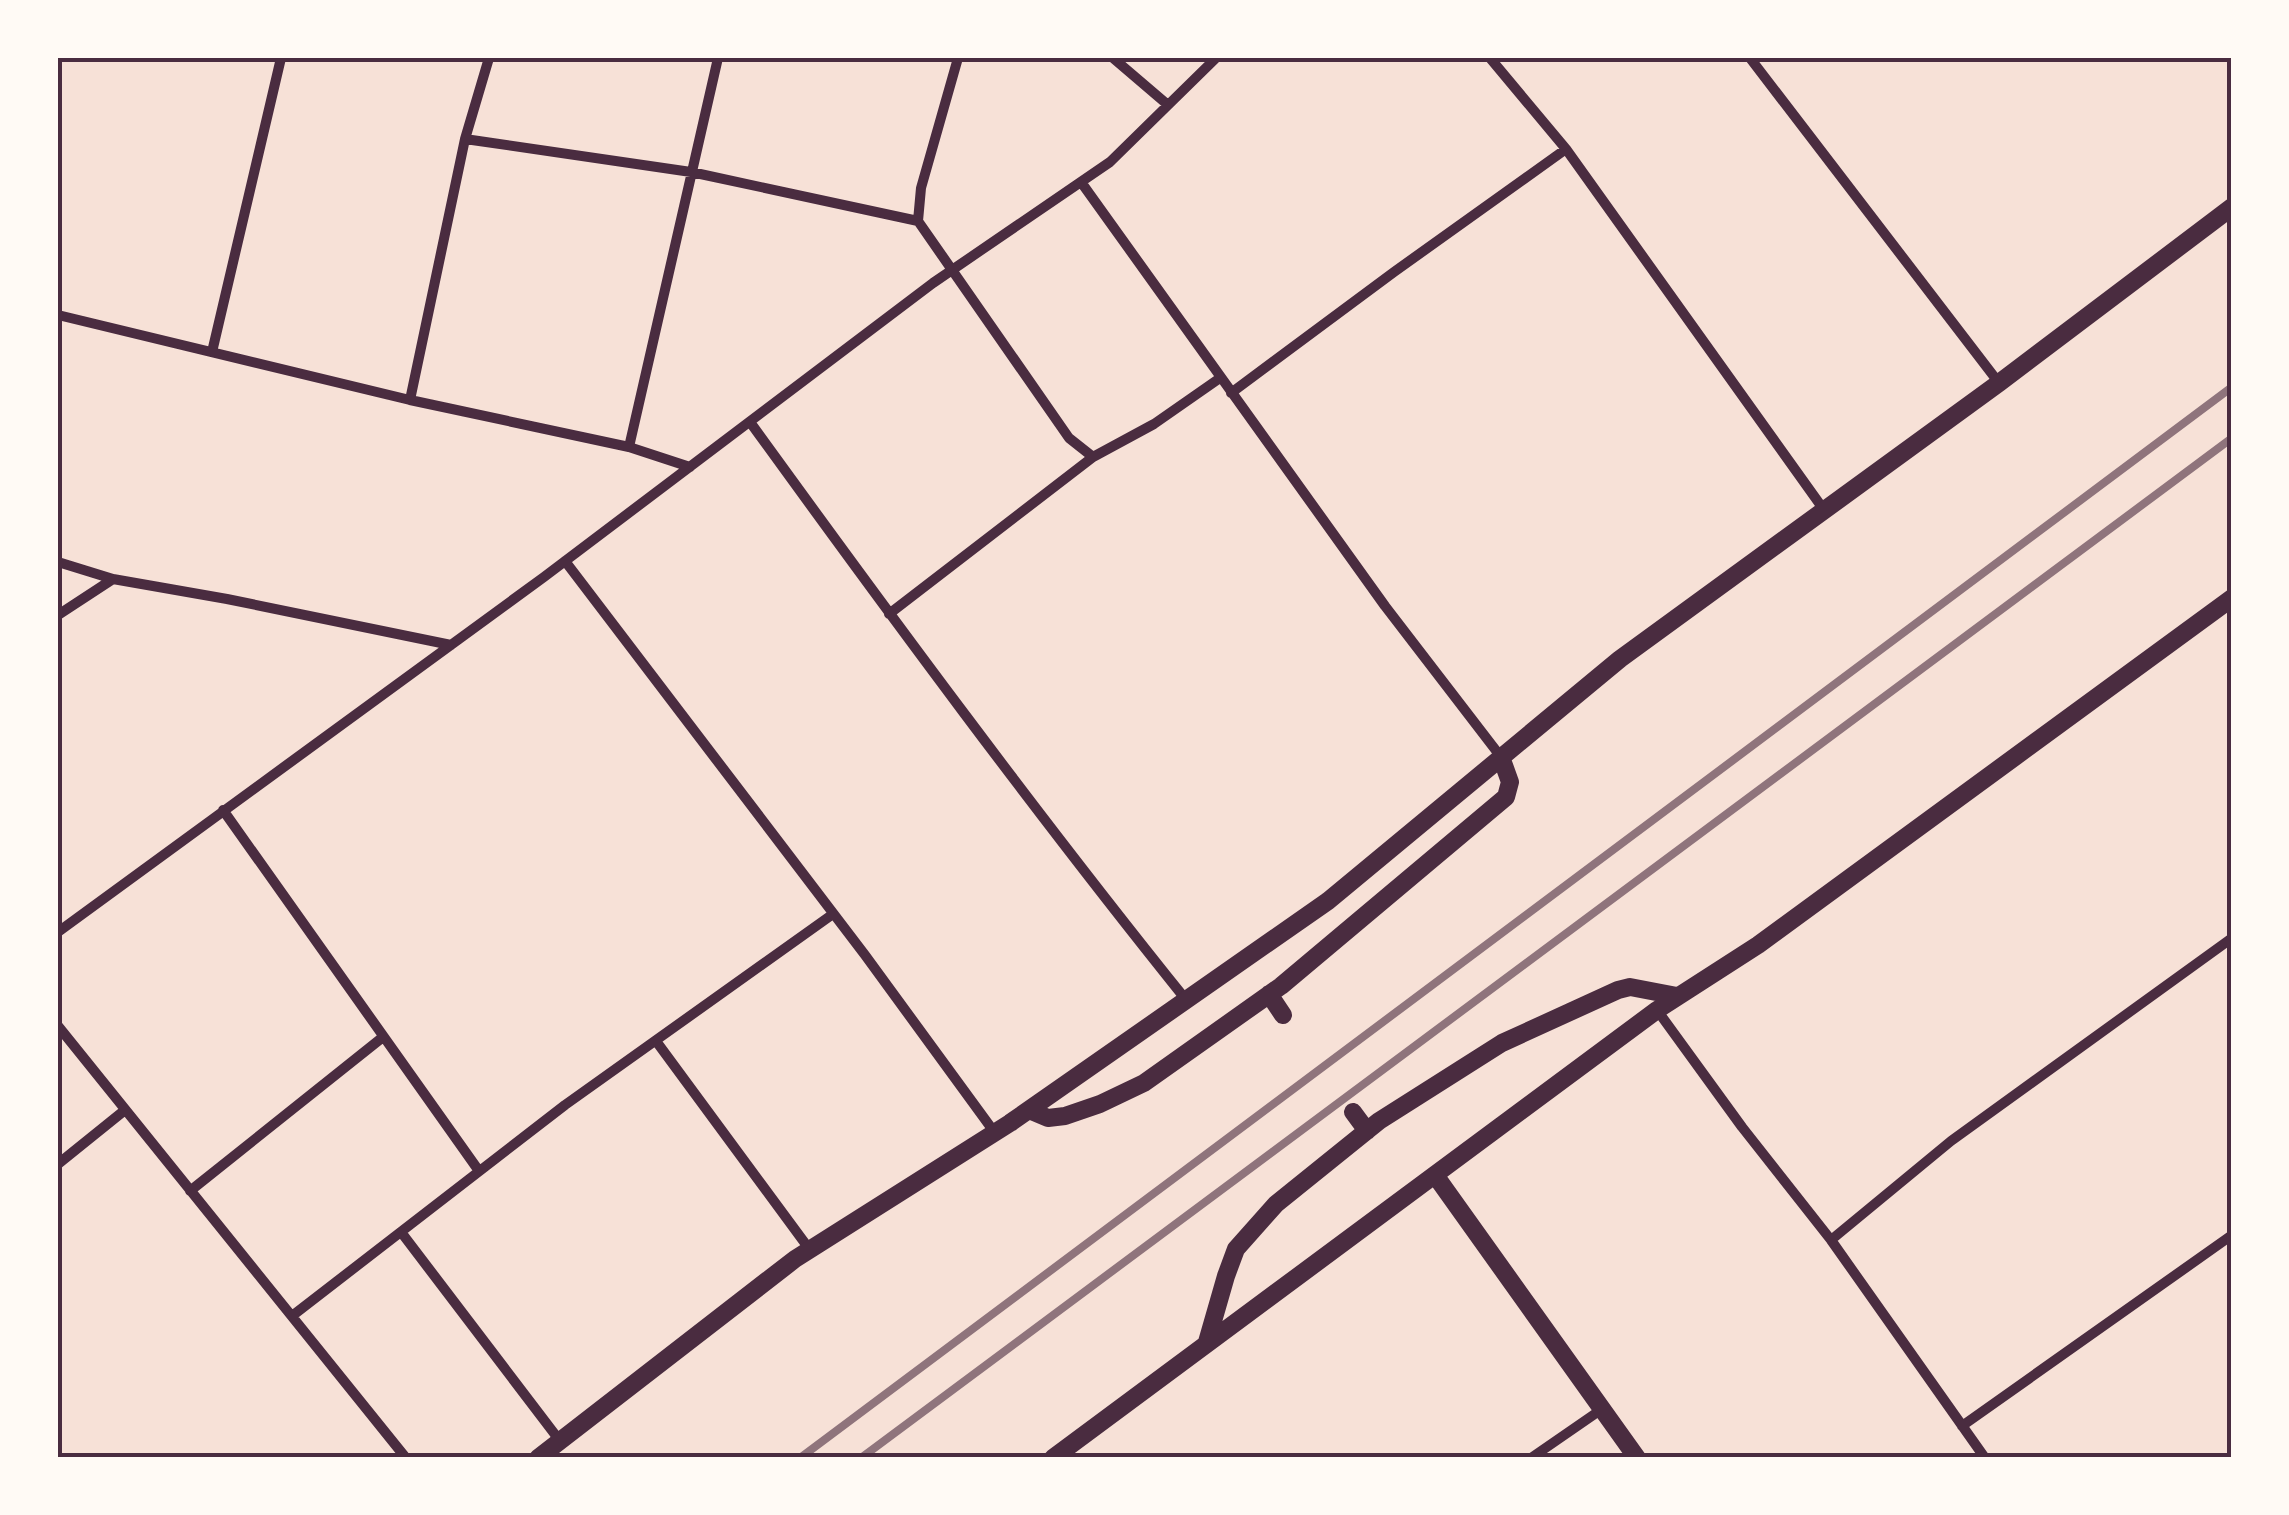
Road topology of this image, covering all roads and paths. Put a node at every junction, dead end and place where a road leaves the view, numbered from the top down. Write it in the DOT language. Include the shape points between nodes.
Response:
graph roads {
  1 [pos="281,58"];
  2 [pos="488,58"];
  3 [pos="718,58"];
  4 [pos="958,58"];
  5 [pos="1112,58"];
  6 [pos="1216,58"];
  7 [pos="1490,58"];
  8 [pos="1750,58"];
  9 [pos="1168,105"];
  10 [pos="465,139"];
  11 [pos="1566,149"];
  12 [pos="692,172"];
  13 [pos="1081,182"];
  14 [pos="2232,207"];
  15 [pos="918,221"];
  16 [pos="954,269"];
  17 [pos="58,315"];
  18 [pos="212,352"];
  19 [pos="1220,378"];
  20 [pos="1998,383"];
  21 [pos="1230,394"];
  22 [pos="410,400"];
  23 [pos="750,422"];
  24 [pos="629,447"];
  25 [pos="1093,457"];
  26 [pos="690,467"];
  27 [pos="1824,510"];
  28 [pos="565,561"];
  29 [pos="58,562"];
  30 [pos="113,580"];
  31 [pos="2232,598"];
  32 [pos="58,614"];
  33 [pos="889,614"];
  34 [pos="450,645"];
  35 [pos="1501,757"];
  36 [pos="223,810"];
  37 [pos="833,914"];
  38 [pos="58,932"];
  39 [pos="2232,938"];
  40 [pos="1269,994"];
  41 [pos="1678,996"];
  42 [pos="1187,1001"];
  43 [pos="1657,1010"];
  44 [pos="1283,1015"];
  45 [pos="58,1026"];
  46 [pos="383,1037"];
  47 [pos="656,1040"];
  48 [pos="125,1110"];
  49 [pos="1029,1110"];
  50 [pos="1353,1112"];
  51 [pos="1367,1131"];
  52 [pos="995,1133"];
  53 [pos="58,1164"];
  54 [pos="479,1172"];
  55 [pos="1434,1175"];
  56 [pos="190,1191"];
  57 [pos="401,1232"];
  58 [pos="2232,1235"];
  59 [pos="1831,1240"];
  60 [pos="810,1250"];
  61 [pos="292,1316"];
  62 [pos="1207,1342"];
  63 [pos="1602,1409"];
  64 [pos="1962,1426"];
  65 [pos="560,1441"];
  66 [pos="406,1458"];
  67 [pos="538,1458"];
  68 [pos="1053,1458"];
  69 [pos="1532,1458"];
  70 [pos="1637,1458"];
  71 [pos="1985,1458"];
  1 -- 18 [label="street"];
  2 -- 10 [label="street"];
  3 -- 12 [label="street"];
  4 -- 15 [label="street"];
  5 -- 9 [label="street"];
  6 -- 9 [label="street"];
  7 -- 11 [label="street"];
  8 -- 20 [label="street"];
  9 -- 13 [label="street"];
  10 -- 12 [label="street"];
  10 -- 22 [label="street"];
  11 -- 21 [label="street"];
  11 -- 27 [label="street"];
  12 -- 15 [label="street"];
  12 -- 24 [label="street"];
  13 -- 16 [label="street"];
  13 -- 19 [label="street"];
  14 -- 20 [label="street"];
  15 -- 16 [label="street"];
  16 -- 23 [label="street"];
  16 -- 25 [label="street" via="1069,438"];
  17 -- 18 [label="street"];
  18 -- 22 [label="street"];
  19 -- 21 [label="street"];
  19 -- 25 [label="street"];
  20 -- 27 [label="street"];
  21 -- 35 [label="street"];
  22 -- 24 [label="street"];
  23 -- 26 [label="street"];
  23 -- 33 [label="street"];
  24 -- 26 [label="street"];
  25 -- 33 [label="street"];
  26 -- 28 [label="street"];
  27 -- 35 [label="street" via="1620,659"];
  28 -- 34 [label="street"];
  28 -- 37 [label="street"];
  29 -- 30 [label="street"];
  30 -- 32 [label="street"];
  30 -- 34 [label="street"];
  31 -- 41 [label="street" via="1758,945"];
  33 -- 42 [label="street"];
  34 -- 36 [label="street"];
  35 -- 40 [label="street" via="1510,782 1506,797"];
  35 -- 42 [label="street" via="1328,901"];
  36 -- 38 [label="street"];
  36 -- 46 [label="street"];
  37 -- 47 [label="street"];
  37 -- 52 [label="street"];
  39 -- 59 [label="street" via="1951,1141"];
  40 -- 44 [label="street"];
  40 -- 49 [label="street" via="1144,1083 1065,1116"];
  41 -- 43 [label="street"];
  41 -- 51 [label="street" via="1618,990 1502,1043"];
  42 -- 49 [label="street"];
  43 -- 55 [label="street"];
  43 -- 59 [label="street"];
  45 -- 48 [label="street"];
  46 -- 54 [label="street"];
  46 -- 56 [label="street"];
  47 -- 54 [label="street"];
  47 -- 60 [label="street"];
  48 -- 53 [label="street"];
  48 -- 56 [label="street"];
  49 -- 52 [label="street"];
  50 -- 51 [label="street"];
  51 -- 62 [label="street" via="1276,1204 1236,1249"];
  52 -- 60 [label="street"];
  54 -- 57 [label="street"];
  55 -- 62 [label="street"];
  55 -- 63 [label="street"];
  56 -- 61 [label="street"];
  57 -- 61 [label="street"];
  57 -- 65 [label="street"];
  58 -- 64 [label="street"];
  59 -- 64 [label="street"];
  60 -- 65 [label="street"];
  61 -- 66 [label="street"];
  62 -- 68 [label="street"];
  63 -- 69 [label="street"];
  63 -- 70 [label="street"];
  64 -- 71 [label="street"];
  65 -- 67 [label="street"];
}
